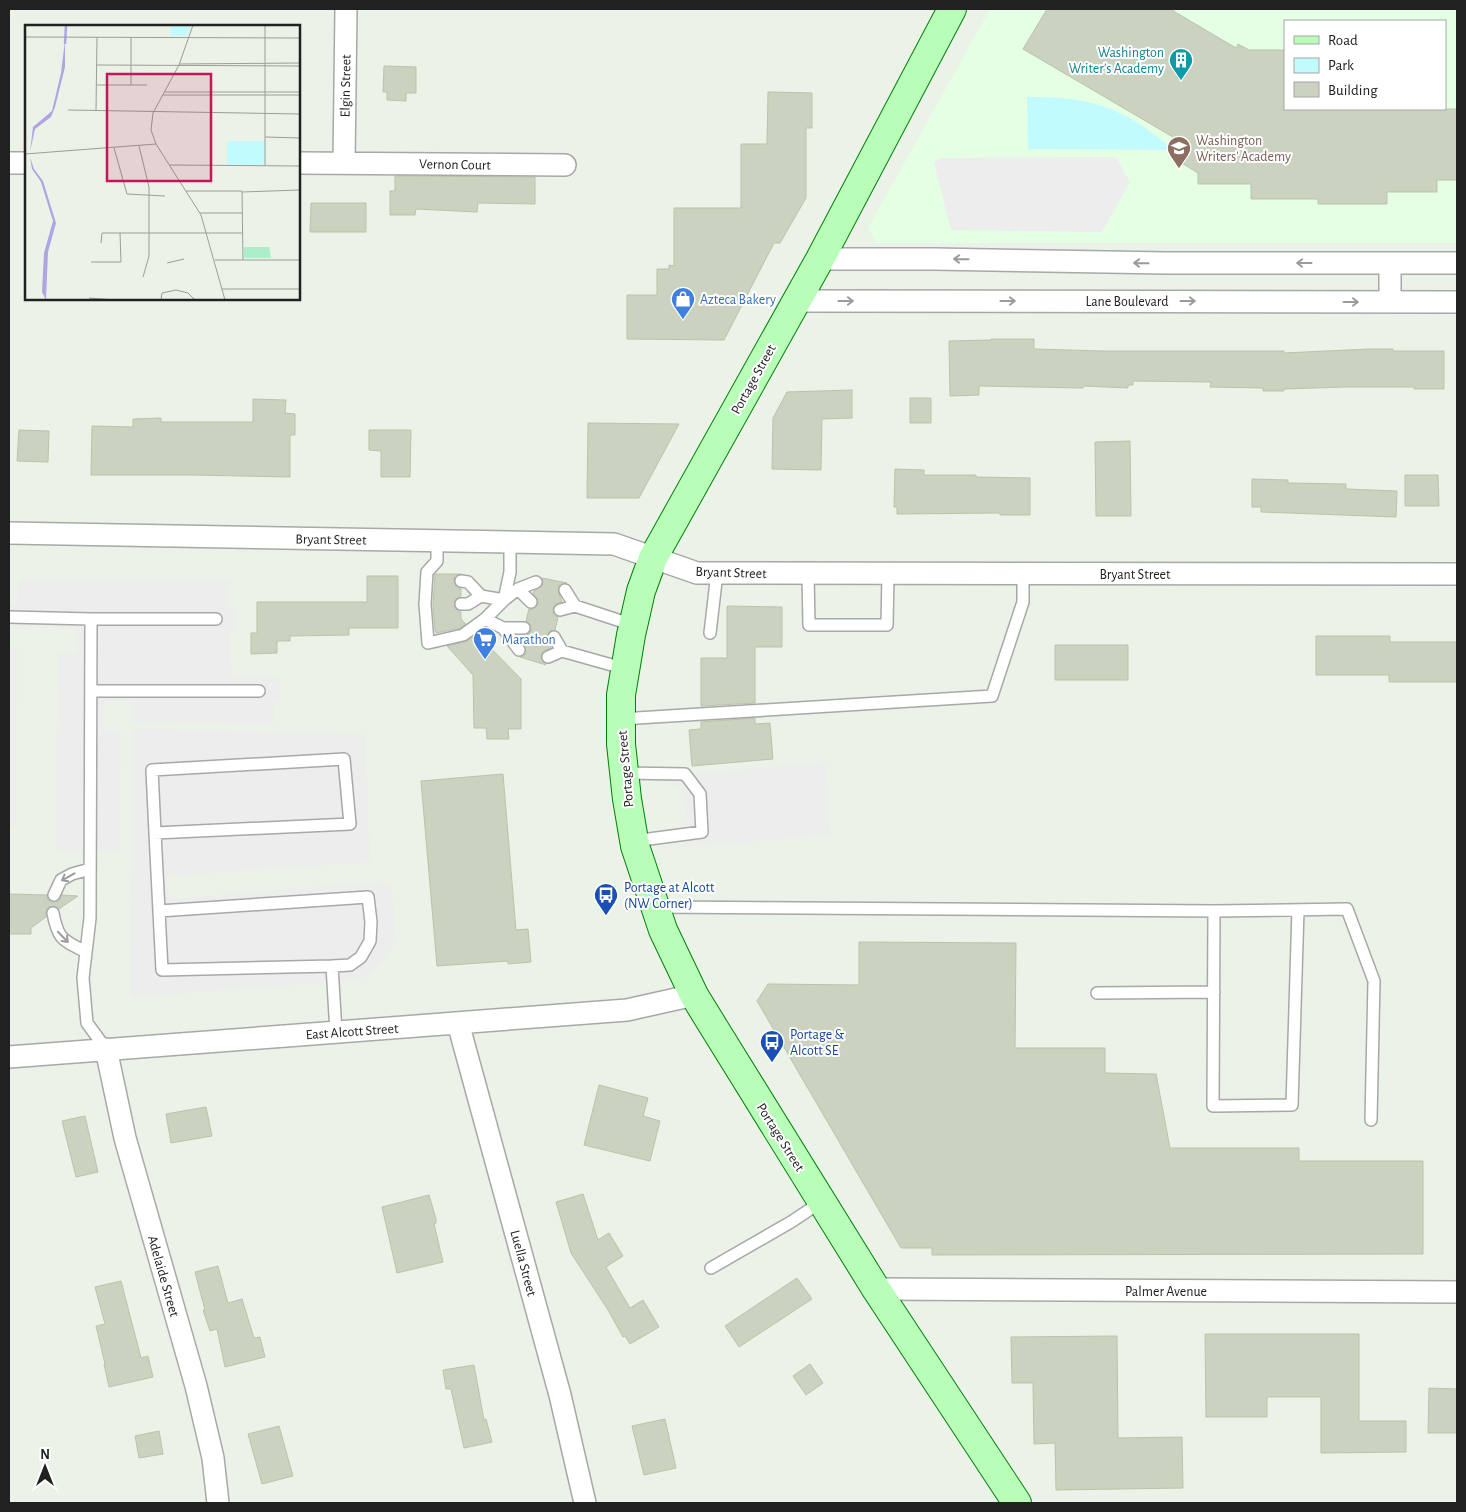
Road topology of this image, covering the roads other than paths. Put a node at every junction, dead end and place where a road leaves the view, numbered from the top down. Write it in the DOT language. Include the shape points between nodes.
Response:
graph roads {
  1 [pos="346,9"];
  2 [pos="952,9"];
  3 [pos="9,163"];
  4 [pos="25,163"];
  5 [pos="300,163"];
  6 [pos="344,163"];
  7 [pos="565,166"];
  8 [pos="820,259"];
  9 [pos="1390,263"];
  10 [pos="1457,263"];
  11 [pos="797,301"];
  12 [pos="1390,302"];
  13 [pos="1457,302"];
  14 [pos="9,533"];
  15 [pos="437,541"];
  16 [pos="510,542"];
  17 [pos="653,558"];
  18 [pos="717,573"];
  19 [pos="808,574"];
  20 [pos="888,574"];
  21 [pos="1457,574"];
  22 [pos="1023,575"];
  23 [pos="461,581"];
  24 [pos="536,582"];
  25 [pos="518,589"];
  26 [pos="565,590"];
  27 [pos="481,596"];
  28 [pos="504,600"];
  29 [pos="531,602"];
  30 [pos="461,604"];
  31 [pos="575,606"];
  32 [pos="560,610"];
  33 [pos="9,617"];
  34 [pos="91,619"];
  35 [pos="216,619"];
  36 [pos="485,619"];
  37 [pos="633,625"];
  38 [pos="503,628"];
  39 [pos="524,628"];
  40 [pos="710,633"];
  41 [pos="554,637"];
  42 [pos="519,650"];
  43 [pos="562,651"];
  44 [pos="548,657"];
  45 [pos="626,669"];
  46 [pos="259,690"];
  47 [pos="91,691"];
  48 [pos="621,718"];
  49 [pos="624,773"];
  50 [pos="155,833"];
  51 [pos="634,841"];
  52 [pos="90,869"];
  53 [pos="54,895"];
  54 [pos="655,907"];
  55 [pos="1298,910"];
  56 [pos="1214,911"];
  57 [pos="159,912"];
  58 [pos="53,913"];
  59 [pos="86,952"];
  60 [pos="332,966"];
  61 [pos="1214,992"];
  62 [pos="1097,993"];
  63 [pos="694,996"];
  64 [pos="458,1023"];
  65 [pos="336,1032"];
  66 [pos="106,1049"];
  67 [pos="9,1057"];
  68 [pos="1371,1120"];
  69 [pos="821,1202"];
  70 [pos="711,1268"];
  71 [pos="876,1289"];
  72 [pos="1457,1292"];
  73 [pos="218,1503"];
  74 [pos="585,1503"];
  75 [pos="1017,1503"];
  1 -- 6 [label="street, Elgin Street"];
  2 -- 8 [label="main road, Portage Street"];
  3 -- 4 [label="street"];
  5 -- 6 [label="street, Vernon Court"];
  6 -- 7 [label="street, Vernon Court"];
  9 -- 8 [label="street, one-way"];
  8 -- 11 [label="main road, Portage Street"];
  9 -- 10 [label="street"];
  9 -- 12 [label="street"];
  11 -- 12 [label="street, Lane Boulevard, one-way"];
  11 -- 17 [label="main road, Portage Street"];
  12 -- 13 [label="street, Lane Boulevard"];
  14 -- 15 [label="street, Bryant Street"];
  15 -- 16 [label="street, Bryant Street"];
  15 -- 36 [label="lane" via="436,561 427,572 428,643 463,634"];
  16 -- 17 [label="street, Bryant Street" via="614,544"];
  16 -- 28 [label="lane" via="510,572"];
  17 -- 18 [label="street, Bryant Street" via="697,573"];
  17 -- 37 [label="main road, Portage Street"];
  18 -- 19 [label="street, Bryant Street"];
  18 -- 40 [label="lane"];
  19 -- 20 [label="street, Bryant Street"];
  19 -- 20 [label="lane" via="808,625 887,626"];
  20 -- 22 [label="street, Bryant Street"];
  21 -- 22 [label="street, Bryant Street"];
  22 -- 48 [label="lane" via="1022,602 992,696"];
  23 -- 27 [label="lane" via="468,582"];
  24 -- 25 [label="lane"];
  25 -- 28 [label="lane"];
  25 -- 29 [label="lane"];
  26 -- 31 [label="lane"];
  27 -- 28 [label="lane"];
  27 -- 30 [label="lane" via="468,604"];
  28 -- 36 [label="lane"];
  31 -- 32 [label="lane"];
  31 -- 37 [label="lane"];
  33 -- 34 [label="lane"];
  34 -- 35 [label="lane"];
  34 -- 47 [label="lane"];
  36 -- 38 [label="lane"];
  37 -- 45 [label="main road, Portage Street"];
  38 -- 39 [label="lane"];
  38 -- 42 [label="lane"];
  41 -- 43 [label="lane"];
  43 -- 44 [label="lane"];
  43 -- 45 [label="lane"];
  45 -- 48 [label="main road, Portage Street"];
  46 -- 47 [label="lane"];
  47 -- 52 [label="lane"];
  48 -- 49 [label="main road, Portage Street"];
  49 -- 51 [label="main road, Portage Street"];
  49 -- 51 [label="lane" via="685,774 700,794 702,832"];
  50 -- 50 [label="lane" via="152,770 344,759 350,824"];
  50 -- 57 [label="lane"];
  51 -- 54 [label="main road, Portage Street"];
  52 -- 53 [label="lane, one-way" via="61,880"];
  52 -- 59 [label="lane"];
  54 -- 56 [label="lane"];
  54 -- 63 [label="main road, Portage Street"];
  55 -- 56 [label="lane"];
  55 -- 61 [label="lane" via="1292,1105 1213,1106"];
  55 -- 68 [label="lane" via="1347,909 1374,981"];
  56 -- 61 [label="lane"];
  57 -- 60 [label="lane" via="162,970"];
  57 -- 60 [label="lane" via="368,897 370,941 361,957 350,965"];
  58 -- 59 [label="lane, one-way" via="63,940"];
  59 -- 66 [label="lane" via="83,978 86,1023"];
  60 -- 65 [label="lane"];
  61 -- 62 [label="lane"];
  63 -- 64 [label="street, East Alcott Street" via="628,1010"];
  63 -- 69 [label="main road, Portage Street"];
  64 -- 65 [label="street, East Alcott Street"];
  64 -- 74 [label="street, Luella Street" via="560,1395"];
  65 -- 66 [label="street, East Alcott Street"];
  66 -- 67 [label="street, East Alcott Street"];
  66 -- 73 [label="street, Adelaide Street" via="125,1138 196,1386 213,1458"];
  69 -- 70 [label="lane"];
  69 -- 71 [label="main road, Portage Street"];
  71 -- 72 [label="street, Palmer Avenue"];
  71 -- 75 [label="main road, Portage Street"];
}
